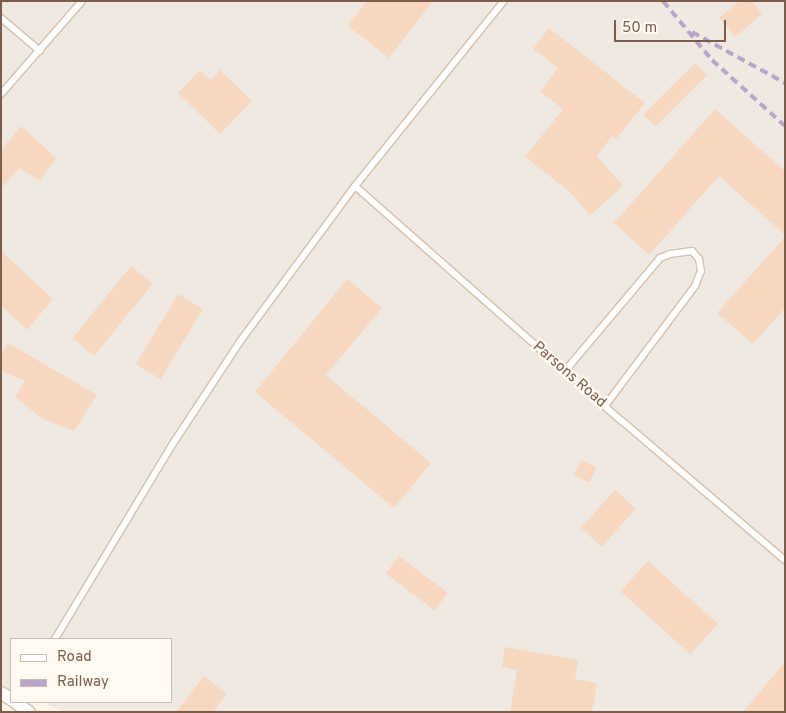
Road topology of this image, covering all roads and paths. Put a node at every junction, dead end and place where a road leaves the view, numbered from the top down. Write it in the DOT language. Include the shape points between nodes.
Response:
graph roads {
  1 [pos="82,1"];
  2 [pos="504,1"];
  3 [pos="1,18"];
  4 [pos="40,51"];
  5 [pos="1,94"];
  6 [pos="355,186"];
  7 [pos="565,371"];
  8 [pos="604,406"];
  9 [pos="785,560"];
  10 [pos="56,638"];
  11 [pos="16,703"];
  12 [pos="29,712"];
  1 -- 4 [label="lane"];
  2 -- 6 [label="lane"];
  3 -- 4 [label="lane"];
  4 -- 5 [label="lane"];
  6 -- 7 [label="lane, Parsons Road"];
  6 -- 10 [label="lane" via="241,340 174,442"];
  7 -- 8 [label="lane, Parsons Road"];
  7 -- 8 [label="lane" via="660,258 692,251 699,259 701,271 695,286"];
  8 -- 9 [label="lane, Parsons Road"];
  11 -- 12 [label="street"];
}
